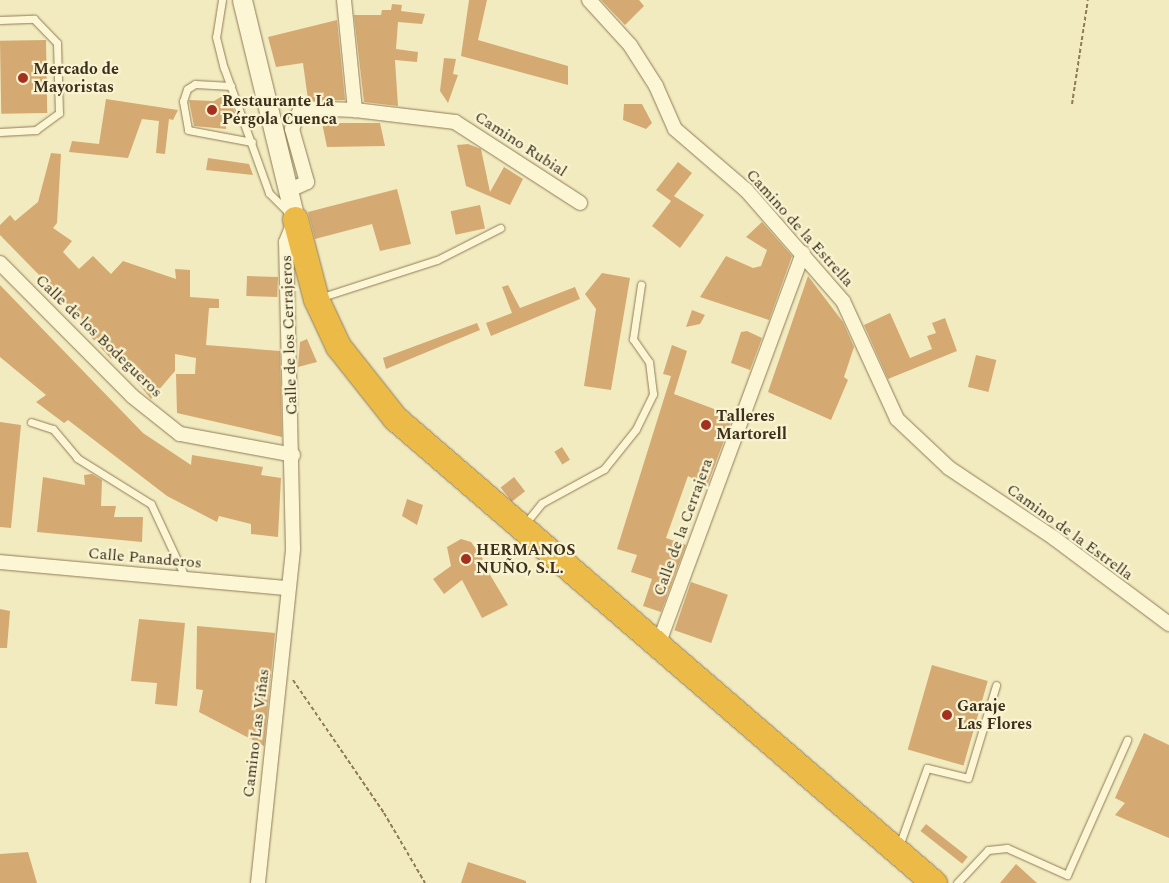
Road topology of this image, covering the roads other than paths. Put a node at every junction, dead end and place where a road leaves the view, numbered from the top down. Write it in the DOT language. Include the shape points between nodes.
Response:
graph roads {
  1 [pos="222,0"];
  2 [pos="242,0"];
  3 [pos="344,0"];
  4 [pos="589,0"];
  5 [pos="0,20"];
  6 [pos="231,86"];
  7 [pos="355,110"];
  8 [pos="0,132"];
  9 [pos="252,142"];
  10 [pos="288,191"];
  11 [pos="580,203"];
  12 [pos="295,219"];
  13 [pos="500,228"];
  14 [pos="803,253"];
  15 [pos="0,262"];
  16 [pos="640,285"];
  17 [pos="316,299"];
  18 [pos="32,422"];
  19 [pos="293,455"];
  20 [pos="521,528"];
  21 [pos="0,562"];
  22 [pos="187,579"];
  23 [pos="287,588"];
  24 [pos="1169,624"];
  25 [pos="658,645"];
  26 [pos="996,685"];
  27 [pos="1127,740"];
  28 [pos="897,851"];
  29 [pos="258,883"];
  30 [pos="934,883"];
  31 [pos="958,883"];
  1 -- 6 [label="lane" via="216,37"];
  2 -- 10 [label="main road"];
  3 -- 7 [label="street"];
  4 -- 14 [label="street, Camino de la Estrella" via="630,45 656,86 675,129 746,190"];
  5 -- 8 [label="lane" via="34,19 58,43 58,114 36,130"];
  6 -- 9 [label="lane"];
  6 -- 9 [label="lane" via="195,84 187,89 183,101 188,130"];
  7 -- 10 [label="street, Camino Rubial" via="301,108 292,129 307,182"];
  7 -- 11 [label="street, Camino Rubial" via="455,122"];
  9 -- 12 [label="lane" via="269,193"];
  10 -- 12 [label="main road"];
  12 -- 17 [label="highway"];
  12 -- 19 [label="street, Calle de los Cerrajeros" via="286,242"];
  13 -- 17 [label="lane" via="437,260"];
  14 -- 24 [label="street, Camino de la Estrella" via="843,301 896,419 927,450"];
  14 -- 25 [label="street, Calle de la Cerrajera"];
  15 -- 19 [label="street, Calle de los Bodegueros" via="132,396 180,434"];
  16 -- 20 [label="lane" via="632,339 649,362 653,394 636,429 604,469 542,503"];
  17 -- 20 [label="highway" via="338,346 361,380 395,418"];
  18 -- 22 [label="lane" via="53,429 77,458 151,504"];
  19 -- 23 [label="street, Calle de los Cerrajeros" via="293,550"];
  20 -- 25 [label="highway"];
  21 -- 22 [label="street, Calle Panaderos"];
  22 -- 23 [label="street, Calle Panaderos"];
  23 -- 29 [label="street, Camino Las Viñas" via="282,668"];
  25 -- 28 [label="highway"];
  26 -- 28 [label="lane" via="968,778 927,768"];
  27 -- 31 [label="lane" via="1066,875 1007,848 988,850"];
  28 -- 30 [label="highway"];
}
